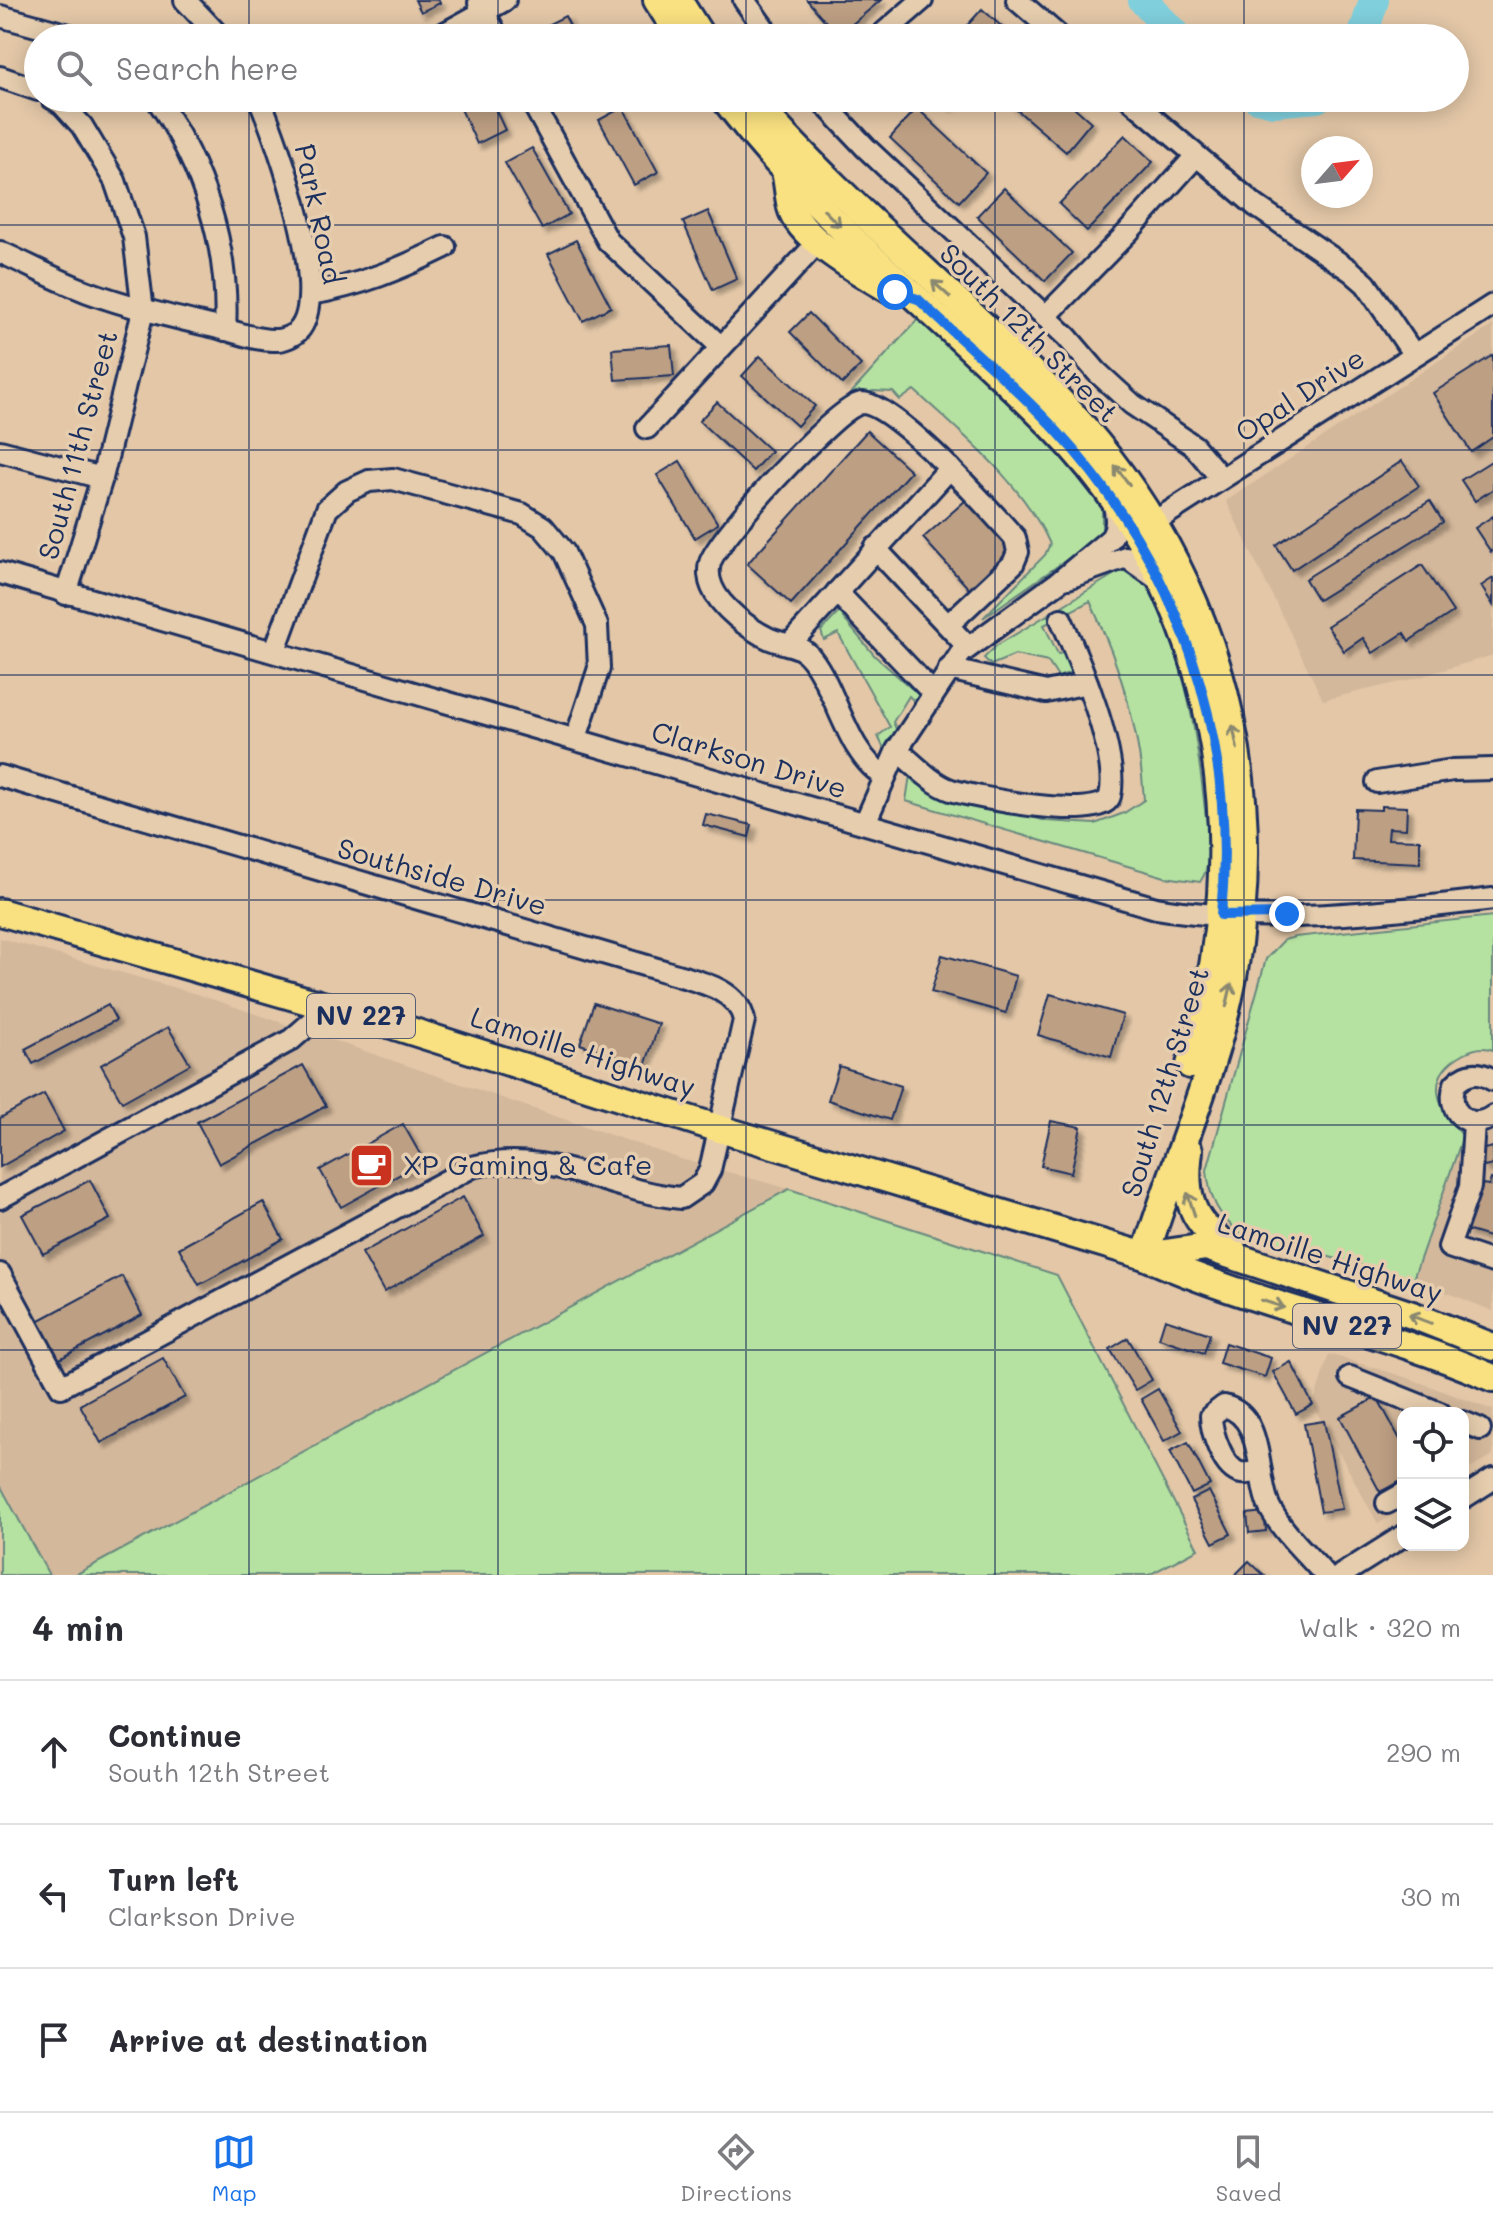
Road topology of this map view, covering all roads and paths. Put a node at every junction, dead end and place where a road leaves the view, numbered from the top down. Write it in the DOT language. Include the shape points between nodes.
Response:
graph roads {
  1 [pos="185,0"];
  2 [pos="505,0"];
  3 [pos="657,0"];
  4 [pos="678,0"];
  5 [pos="688,0"];
  6 [pos="744,0"];
  7 [pos="922,0"];
  8 [pos="1017,0"];
  9 [pos="481,6"];
  10 [pos="0,16"];
  11 [pos="29,24"];
  12 [pos="208,24"];
  13 [pos="457,24"];
  14 [pos="491,24"];
  15 [pos="672,24"];
  16 [pos="693,24"];
  17 [pos="701,24"];
  18 [pos="761,24"];
  19 [pos="894,24"];
  20 [pos="1045,24"];
  21 [pos="0,77"];
  22 [pos="24,85"];
  23 [pos="69,112"];
  24 [pos="165,112"];
  25 [pos="264,112"];
  26 [pos="538,112"];
  27 [pos="736,112"];
  28 [pos="763,112"];
  29 [pos="832,112"];
  30 [pos="1145,112"];
  31 [pos="1196,156"];
  32 [pos="785,171"];
  33 [pos="819,241"];
  34 [pos="445,247"];
  35 [pos="0,252"];
  36 [pos="310,294"];
  37 [pos="918,299"];
  38 [pos="1493,305"];
  39 [pos="143,311"];
  40 [pos="1045,317"];
  41 [pos="225,330"];
  42 [pos="720,346"];
  43 [pos="1414,355"];
  44 [pos="647,428"];
  45 [pos="0,451"];
  46 [pos="950,468"];
  47 [pos="102,478"];
  48 [pos="1221,478"];
  49 [pos="1112,497"];
  50 [pos="1146,527"];
  51 [pos="875,548"];
  52 [pos="0,573"];
  53 [pos="1060,581"];
  54 [pos="1163,584"];
  55 [pos="837,592"];
  56 [pos="66,594"];
  57 [pos="1061,619"];
  58 [pos="948,625"];
  59 [pos="791,643"];
  60 [pos="968,647"];
  61 [pos="275,650"];
  62 [pos="949,669"];
  63 [pos="1087,683"];
  64 [pos="933,693"];
  65 [pos="576,738"];
  66 [pos="897,750"];
  67 [pos="1493,769"];
  68 [pos="0,776"];
  69 [pos="885,776"];
  70 [pos="1377,782"];
  71 [pos="865,823"];
  72 [pos="1493,899"];
  73 [pos="0,912"];
  74 [pos="1231,915"];
  75 [pos="329,1007"];
  76 [pos="1206,1071"];
  77 [pos="1493,1080"];
  78 [pos="1484,1120"];
  79 [pos="720,1129"];
  80 [pos="0,1198"];
  81 [pos="1139,1254"];
  82 [pos="1493,1262"];
  83 [pos="3,1285"];
  84 [pos="1324,1287"];
  85 [pos="1493,1347"];
  86 [pos="1350,1377"];
  87 [pos="1493,1378"];
  88 [pos="1421,1407"];
  89 [pos="1261,1471"];
  90 [pos="1493,1479"];
  91 [pos="1469,1491"];
  92 [pos="1397,1540"];
  93 [pos="1325,1575"];
  94 [pos="1341,1575"];
  1 -- 12 [label="street"];
  2 -- 9 [label="street"];
  3 -- 15 [label="main road"];
  4 -- 16 [label="main road"];
  5 -- 17 [label="street"];
  6 -- 18 [label="street"];
  7 -- 19 [label="street"];
  8 -- 20 [label="street"];
  9 -- 13 [label="street"];
  9 -- 14 [label="street"];
  10 -- 11 [label="street"];
  21 -- 22 [label="street"];
  23 -- 39 [label="street" via="115,181 134,237"];
  24 -- 41 [label="street" via="202,180 227,292"];
  25 -- 36 [label="street, Park Road" via="293,199"];
  26 -- 42 [label="street" via="608,241"];
  27 -- 32 [label="main road, South 12th Street"];
  50 -- 28 [label="main road, South 12th Street, one-way" via="1105,453 1059,400 885,238"];
  29 -- 40 [label="street"];
  30 -- 31 [label="street"];
  31 -- 40 [label="street"];
  31 -- 43 [label="street" via="1366,284"];
  32 -- 33 [label="main road" via="794,214"];
  32 -- 37 [label="main road, South 12th Street, one-way"];
  33 -- 37 [label="main road" via="887,288"];
  33 -- 42 [label="street"];
  34 -- 36 [label="street" via="391,274"];
  35 -- 39 [label="street"];
  36 -- 41 [label="street, Park Road" via="299,330 288,337 265,340"];
  37 -- 49 [label="main road, South 12th Street" via="1054,427"];
  38 -- 43 [label="street, Opal Drive"];
  39 -- 41 [label="street"];
  39 -- 47 [label="street, South 11th Street"];
  40 -- 48 [label="street" via="1097,372 1132,404 1194,446"];
  42 -- 44 [label="street"];
  43 -- 48 [label="street, Opal Drive"];
  45 -- 47 [label="street"];
  46 -- 51 [label="street"];
  46 -- 58 [label="street" via="1015,538 1018,552 1013,564"];
  46 -- 59 [label="street" via="898,421 861,402 830,422 742,517 710,562 712,586 753,629"];
  47 -- 56 [label="street, South 11th Street"];
  48 -- 50 [label="street, Opal Drive"];
  49 -- 50 [label="main road, South 12th Street"];
  49 -- 53 [label="street" via="1114,533"];
  50 -- 54 [label="main road, South 12th Street"];
  74 -- 50 [label="main road, South 12th Street, one-way" via="1244,805 1229,707 1196,605"];
  51 -- 55 [label="street"];
  51 -- 58 [label="street"];
  52 -- 56 [label="street, Clarkson Drive"];
  53 -- 54 [label="street" via="1126,557"];
  53 -- 60 [label="street"];
  54 -- 74 [label="main road, South 12th Street" via="1212,728"];
  55 -- 59 [label="street"];
  55 -- 64 [label="street"];
  56 -- 61 [label="street, Clarkson Drive"];
  57 -- 63 [label="street"];
  58 -- 60 [label="street"];
  59 -- 69 [label="street" via="813,659 865,759"];
  60 -- 62 [label="street"];
  61 -- 65 [label="street, Clarkson Drive"];
  61 -- 65 [label="street" via="327,509 347,491 369,481 393,479 522,514 543,527 564,552 597,625 599,668"];
  62 -- 63 [label="street" via="1046,692"];
  62 -- 64 [label="street"];
  63 -- 66 [label="street" via="1108,759 1110,796 1099,807 1069,810 952,790"];
  64 -- 66 [label="street"];
  65 -- 71 [label="street, Clarkson Drive"];
  66 -- 69 [label="street"];
  67 -- 70 [label="street"];
  68 -- 79 [label="street, Southside Drive" via="664,971 732,996 744,1020"];
  69 -- 71 [label="street"];
  71 -- 74 [label="street, Clarkson Drive" via="1156,908"];
  72 -- 74 [label="street, Clarkson Drive" via="1375,913"];
  73 -- 75 [label="main road, Lamoille Highway / NV 227"];
  76 -- 74 [label="main road, South 12th Street, one-way" via="1232,982"];
  74 -- 81 [label="main road, South 12th Street"];
  75 -- 79 [label="main road, Lamoille Highway / NV 227"];
  75 -- 80 [label="street" via="291,1040"];
  76 -- 81 [label="main road, South 12th Street"];
  84 -- 76 [label="main road, one-way" via="1237,1251 1208,1233 1195,1216 1186,1179"];
  77 -- 78 [label="street" via="1469,1074 1452,1092 1454,1109 1466,1121"];
  78 -- 82 [label="street" via="1469,1158 1470,1187 1449,1247"];
  79 -- 81 [label="main road, Lamoille Highway / NV 227"];
  79 -- 83 [label="street, Southside Drive" via="703,1183 681,1198 520,1159 472,1167 61,1387"];
  81 -- 84 [label="main road, Lamoille Highway / NV 227" via="1206,1247"];
  81 -- 87 [label="main road, Lamoille Highway / NV 227, one-way"];
  85 -- 84 [label="main road, Lamoille Highway / NV 227, one-way"];
  86 -- 88 [label="street"];
  89 -- 93 [label="street" via="1266,1500 1277,1520"];
  90 -- 91 [label="street"];
  92 -- 94 [label="street"];
}
